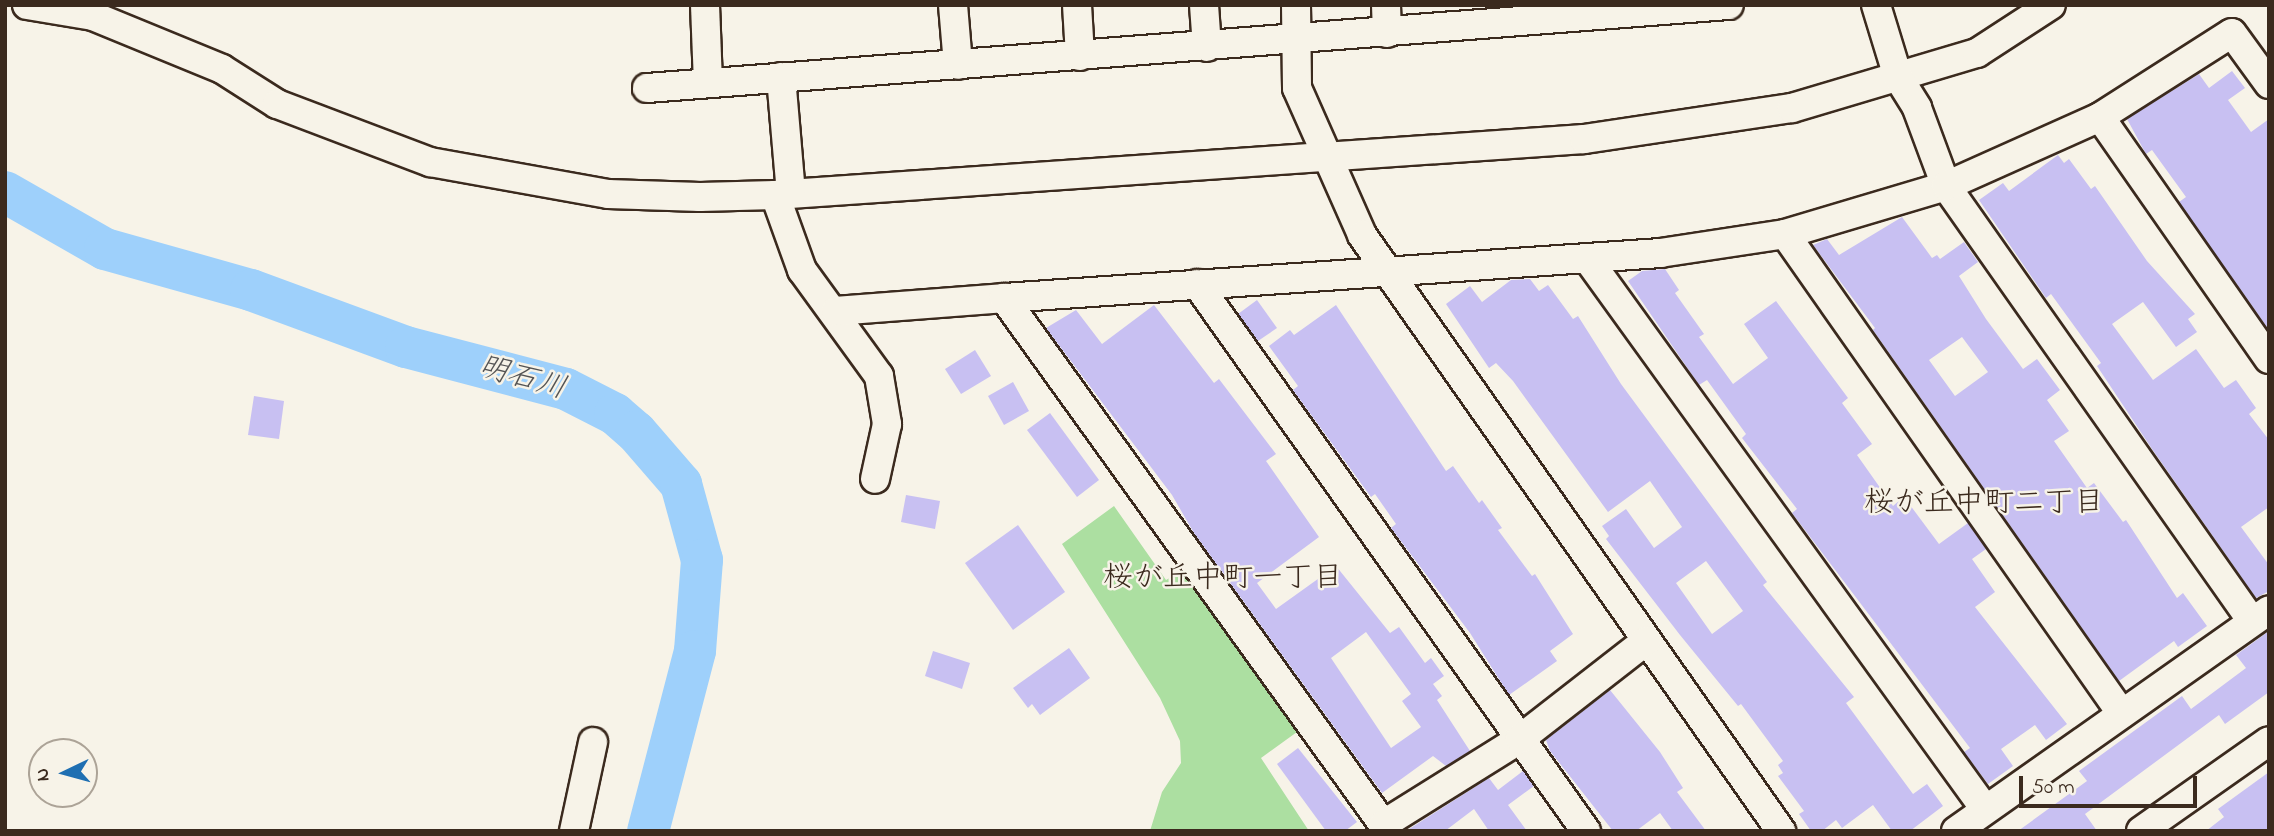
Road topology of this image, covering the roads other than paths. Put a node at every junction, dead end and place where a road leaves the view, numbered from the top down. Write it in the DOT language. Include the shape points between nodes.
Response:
graph roads {
  1 [pos="27,5"];
  2 [pos="705,5"];
  3 [pos="953,5"];
  4 [pos="1077,5"];
  5 [pos="1204,5"];
  6 [pos="1296,5"];
  7 [pos="1386,5"];
  8 [pos="1876,5"];
  9 [pos="2051,5"];
  10 [pos="1726,6"];
  11 [pos="1574,12"];
  12 [pos="1387,33"];
  13 [pos="1296,40"];
  14 [pos="1207,47"];
  15 [pos="1080,56"];
  16 [pos="958,65"];
  17 [pos="781,77"];
  18 [pos="1898,77"];
  19 [pos="708,83"];
  20 [pos="2269,84"];
  21 [pos="647,88"];
  22 [pos="2099,117"];
  23 [pos="1327,155"];
  24 [pos="1945,186"];
  25 [pos="783,195"];
  26 [pos="1785,234"];
  27 [pos="1587,258"];
  28 [pos="1383,271"];
  29 [pos="1197,284"];
  30 [pos="1004,298"];
  31 [pos="835,311"];
  32 [pos="2269,359"];
  33 [pos="875,479"];
  34 [pos="2260,616"];
  35 [pos="1646,641"];
  36 [pos="2122,714"];
  37 [pos="1520,739"];
  38 [pos="2269,741"];
  39 [pos="593,742"];
  40 [pos="1985,808"];
  41 [pos="1386,827"];
  42 [pos="574,831"];
  43 [pos="1586,831"];
  44 [pos="1781,831"];
  45 [pos="1956,831"];
  46 [pos="2141,831"];
  1 -- 25 [label="street" via="93,16 222,69 277,104 430,162 608,194"];
  2 -- 19 [label="street"];
  3 -- 16 [label="street"];
  4 -- 15 [label="street"];
  5 -- 14 [label="street"];
  6 -- 13 [label="street"];
  7 -- 12 [label="street"];
  8 -- 18 [label="street"];
  9 -- 18 [label="street" via="1977,53"];
  10 -- 11 [label="street"];
  11 -- 12 [label="street"];
  12 -- 13 [label="street"];
  13 -- 14 [label="street"];
  13 -- 23 [label="street" via="1297,89"];
  14 -- 15 [label="street"];
  15 -- 16 [label="street"];
  16 -- 17 [label="street"];
  17 -- 19 [label="street"];
  17 -- 25 [label="street"];
  18 -- 23 [label="street" via="1792,108 1584,139"];
  18 -- 24 [label="street" via="1917,108"];
  19 -- 21 [label="street"];
  20 -- 22 [label="street" via="2232,33"];
  22 -- 24 [label="street"];
  22 -- 32 [label="street"];
  23 -- 25 [label="street"];
  23 -- 28 [label="street"];
  24 -- 26 [label="street"];
  24 -- 34 [label="street"];
  25 -- 31 [label="street" via="802,270"];
  26 -- 27 [label="street" via="1660,253"];
  26 -- 36 [label="street"];
  27 -- 28 [label="street"];
  27 -- 40 [label="street"];
  28 -- 29 [label="street"];
  28 -- 35 [label="street"];
  29 -- 30 [label="street"];
  29 -- 37 [label="street"];
  30 -- 31 [label="street"];
  30 -- 41 [label="street"];
  31 -- 33 [label="street" via="879,376 887,424"];
  34 -- 36 [label="street"];
  35 -- 37 [label="street"];
  35 -- 44 [label="street"];
  36 -- 40 [label="street"];
  37 -- 41 [label="street"];
  37 -- 43 [label="street"];
  38 -- 46 [label="street"];
  39 -- 42 [label="street"];
  40 -- 45 [label="street"];
}
